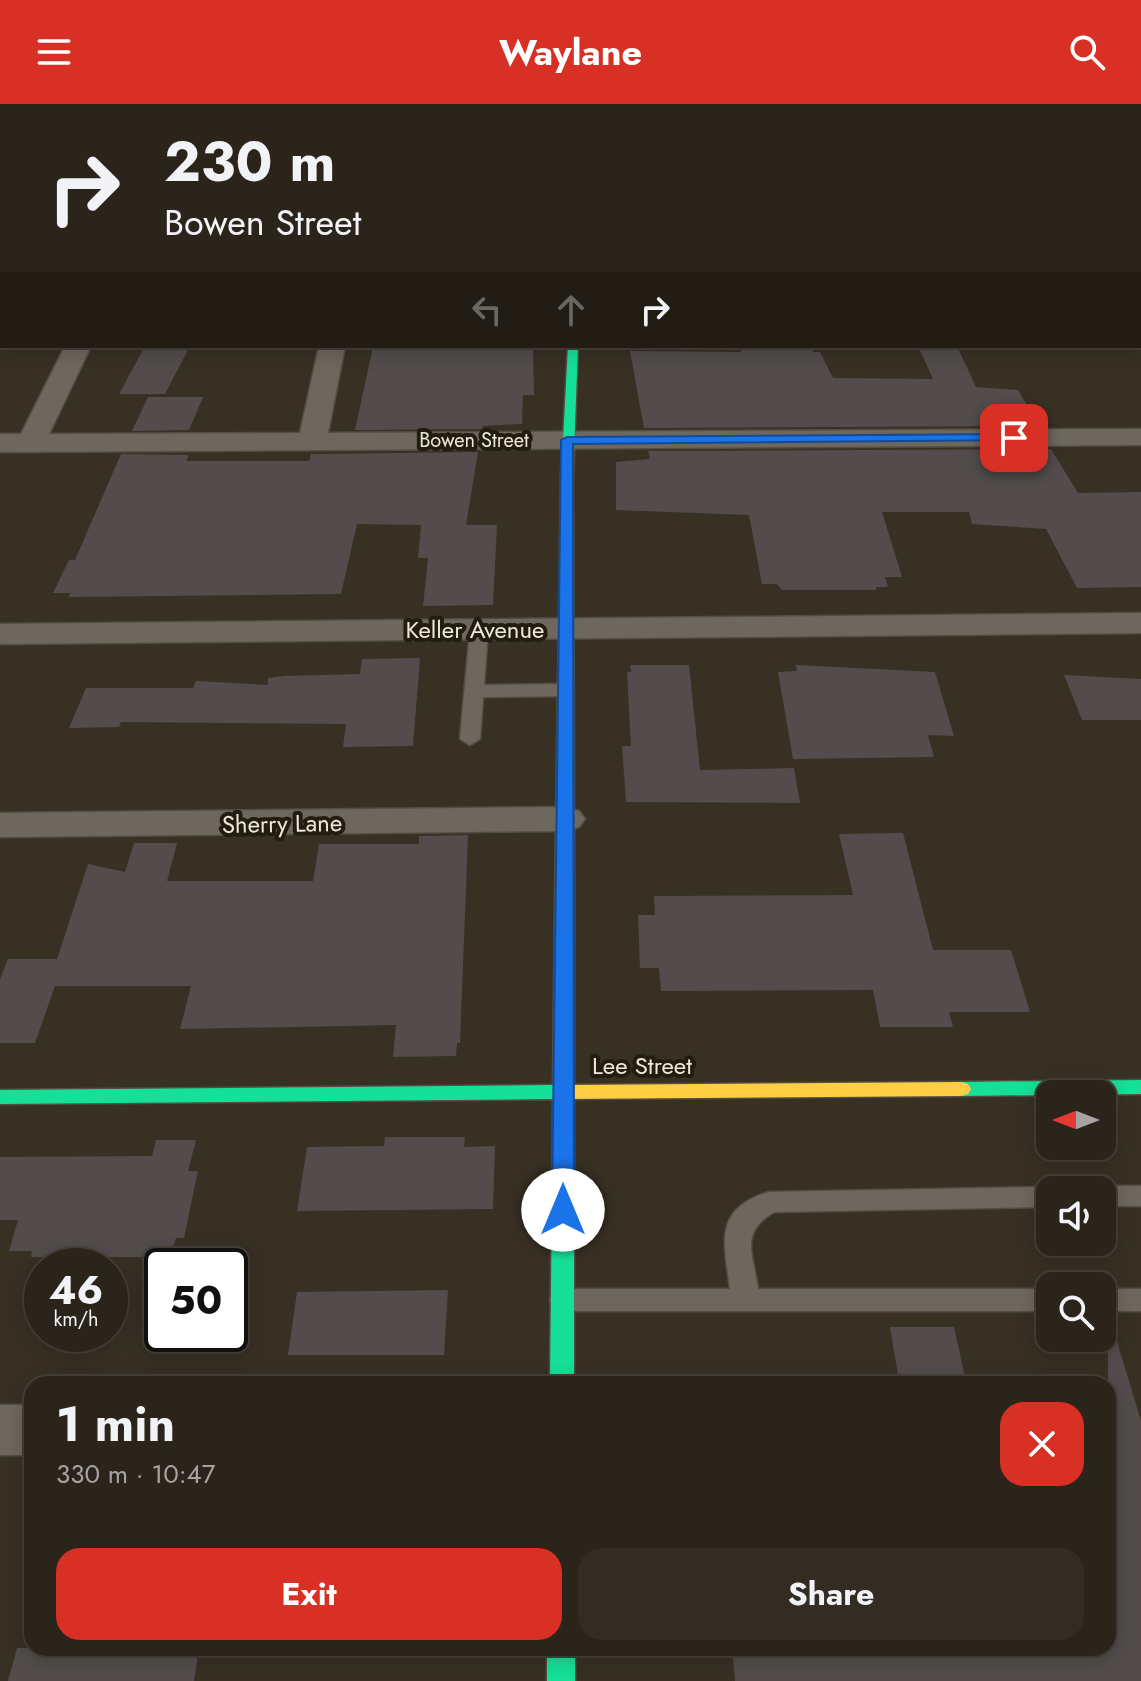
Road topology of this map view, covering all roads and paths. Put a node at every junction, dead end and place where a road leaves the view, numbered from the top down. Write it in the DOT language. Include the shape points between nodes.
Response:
graph roads {
  1 [pos="77,348"];
  2 [pos="332,348"];
  3 [pos="573,348"];
  4 [pos="1141,437"];
  5 [pos="313,440"];
  6 [pos="567,440"];
  7 [pos="0,443"];
  8 [pos="31,443"];
  9 [pos="1141,623"];
  10 [pos="567,629"];
  11 [pos="479,630"];
  12 [pos="0,634"];
  13 [pos="565,690"];
  14 [pos="474,691"];
  15 [pos="470,739"];
  16 [pos="565,819"];
  17 [pos="0,825"];
  18 [pos="1141,1087"];
  19 [pos="563,1090"];
  20 [pos="0,1097"];
  21 [pos="1116,1196"];
  22 [pos="1141,1196"];
  23 [pos="1036,1197"];
  24 [pos="562,1300"];
  25 [pos="745,1300"];
  26 [pos="1036,1300"];
  27 [pos="1116,1300"];
  28 [pos="1141,1300"];
  29 [pos="562,1376"];
  30 [pos="0,1430"];
  31 [pos="24,1430"];
  32 [pos="561,1656"];
  33 [pos="561,1681"];
  1 -- 8 [label="street"];
  2 -- 5 [label="street"];
  3 -- 6 [label="main road"];
  4 -- 6 [label="street, Bowen Street"];
  5 -- 6 [label="street, Bowen Street"];
  5 -- 8 [label="street, Bowen Street"];
  6 -- 10 [label="main road"];
  7 -- 8 [label="street, Bowen Street"];
  9 -- 10 [label="street, Keller Avenue"];
  10 -- 11 [label="street, Keller Avenue"];
  10 -- 13 [label="main road"];
  11 -- 12 [label="street, Keller Avenue"];
  11 -- 14 [label="lane"];
  13 -- 14 [label="lane"];
  13 -- 16 [label="main road"];
  14 -- 15 [label="lane"];
  16 -- 17 [label="street, Sherry Lane"];
  16 -- 19 [label="main road"];
  18 -- 19 [label="main road, Lee Street"];
  19 -- 20 [label="main road, Lee Street"];
  19 -- 24 [label="main road"];
  21 -- 22 [label="lane"];
  23 -- 25 [label="lane" via="769,1202 747,1215 737,1231"];
  24 -- 25 [label="lane"];
  24 -- 29 [label="main road"];
  25 -- 26 [label="lane"];
  27 -- 28 [label="lane"];
  30 -- 31 [label="street"];
  32 -- 33 [label="main road"];
}
